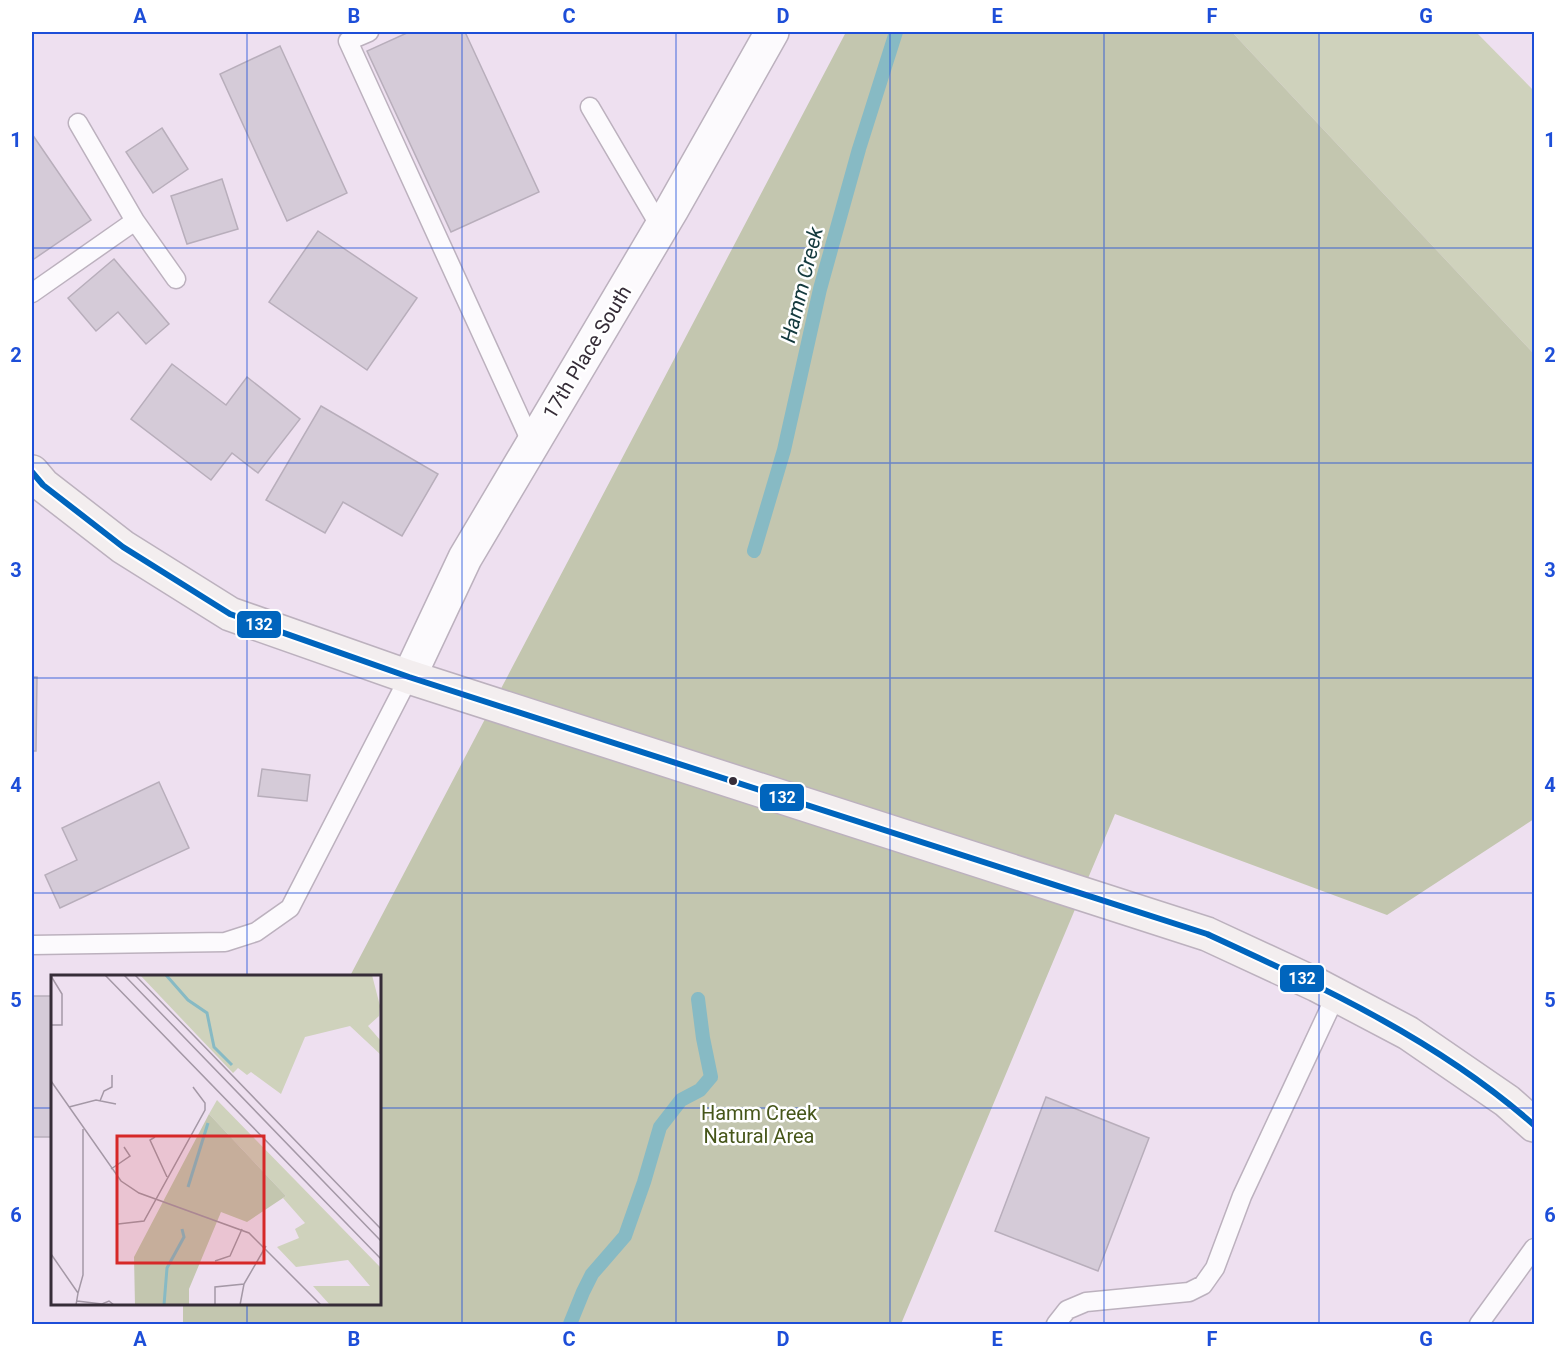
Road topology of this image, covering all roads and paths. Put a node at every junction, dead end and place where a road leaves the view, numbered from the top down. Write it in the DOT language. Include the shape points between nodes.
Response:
graph roads {
  1 [pos="369,32"];
  2 [pos="772,32"];
  3 [pos="590,107"];
  4 [pos="78,123"];
  5 [pos="135,221"];
  6 [pos="661,228"];
  7 [pos="176,279"];
  8 [pos="32,293"];
  9 [pos="532,444"];
  10 [pos="32,472"];
  11 [pos="409,677"];
  12 [pos="32,945"];
  13 [pos="1336,996"];
  14 [pos="1534,1125"];
  15 [pos="1534,1248"];
  16 [pos="1056,1324"];
  17 [pos="1479,1324"];
  1 -- 9 [label="lane" via="348,40"];
  2 -- 6 [label="street, 17th Place South"];
  3 -- 6 [label="lane"];
  4 -- 5 [label="lane"];
  5 -- 7 [label="lane"];
  5 -- 8 [label="lane"];
  6 -- 9 [label="street, 17th Place South"];
  9 -- 11 [label="street, 17th Place South" via="465,558"];
  10 -- 11 [label="main road" via="43,485 123,547 230,614"];
  11 -- 12 [label="lane" via="290,908 256,932 225,942"];
  11 -- 13 [label="main road" via="1207,934"];
  13 -- 14 [label="main road" via="1407,1033 1507,1101"];
  13 -- 16 [label="lane" via="1242,1196 1215,1268 1203,1285 1189,1292 1086,1302 1067,1310"];
  15 -- 17 [label="lane"];
}
